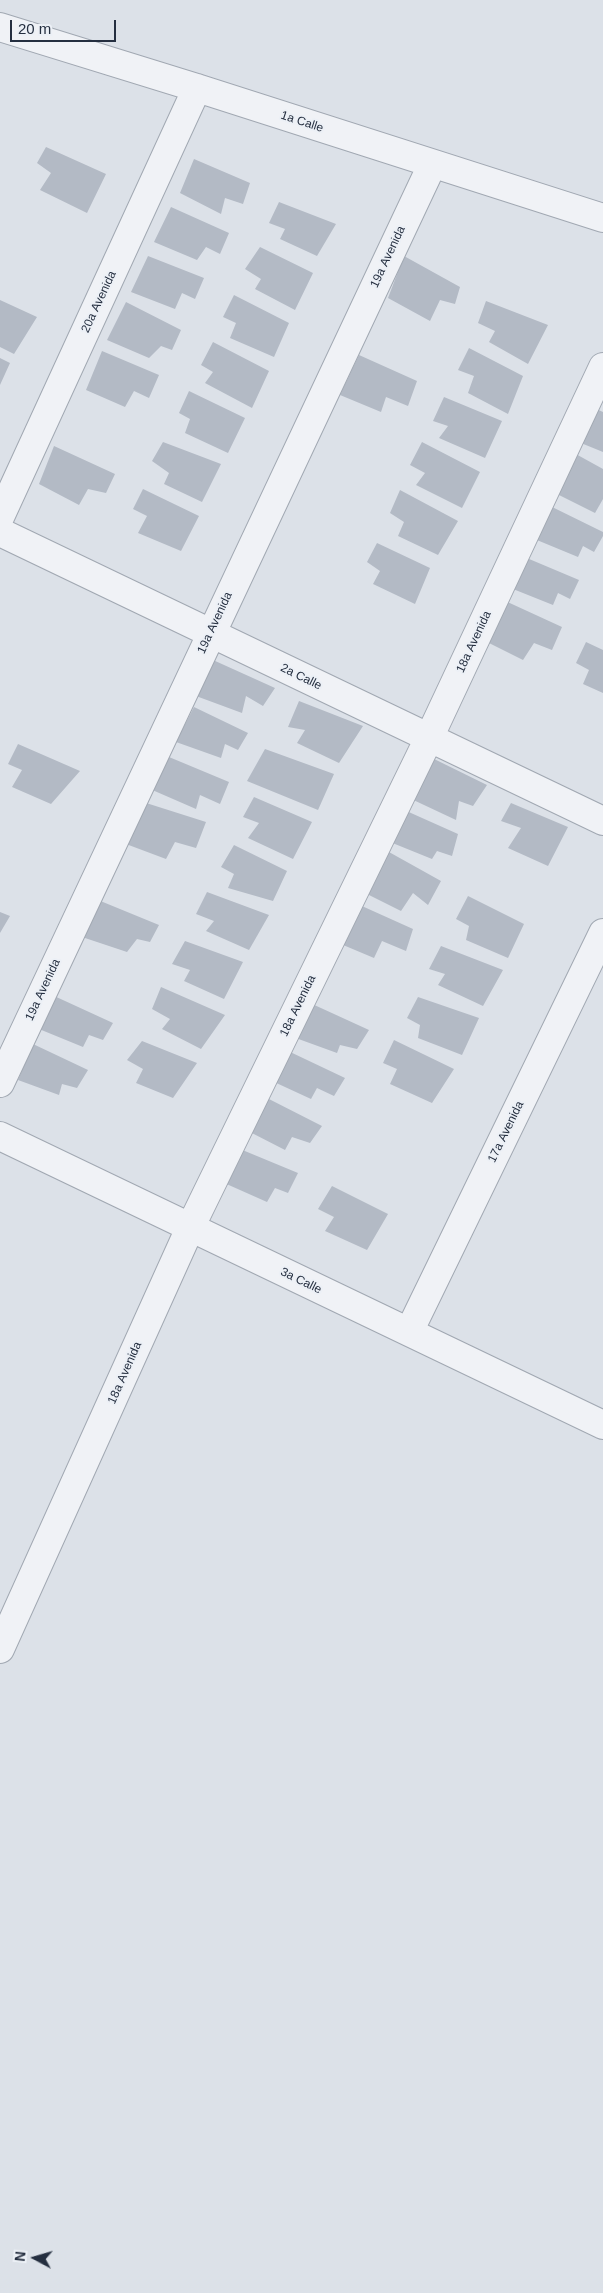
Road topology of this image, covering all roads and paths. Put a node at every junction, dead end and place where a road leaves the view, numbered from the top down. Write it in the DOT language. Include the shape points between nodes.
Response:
graph roads {
  1 [pos="0,27"];
  2 [pos="197,88"];
  3 [pos="432,165"];
  4 [pos="603,218"];
  5 [pos="603,367"];
  6 [pos="0,517"];
  7 [pos="0,532"];
  8 [pos="211,633"];
  9 [pos="428,738"];
  10 [pos="603,821"];
  11 [pos="603,933"];
  12 [pos="0,1083"];
  13 [pos="0,1136"];
  14 [pos="190,1228"];
  15 [pos="409,1332"];
  16 [pos="603,1425"];
  17 [pos="0,1649"];
  1 -- 2 [label="street, 1a Calle"];
  2 -- 3 [label="street, 1a Calle"];
  2 -- 6 [label="street, 20a Avenida"];
  3 -- 4 [label="street, 1a Calle"];
  3 -- 8 [label="street, 19a Avenida"];
  5 -- 9 [label="street, 18a Avenida"];
  7 -- 8 [label="street, 2a Calle"];
  8 -- 9 [label="street, 2a Calle"];
  8 -- 12 [label="street, 19a Avenida"];
  9 -- 10 [label="street, 2a Calle"];
  9 -- 14 [label="street, 18a Avenida"];
  11 -- 15 [label="street, 17a Avenida"];
  13 -- 14 [label="street, 3a Calle"];
  14 -- 15 [label="street, 3a Calle"];
  14 -- 17 [label="street, 18a Avenida"];
  15 -- 16 [label="street, 3a Calle"];
}
